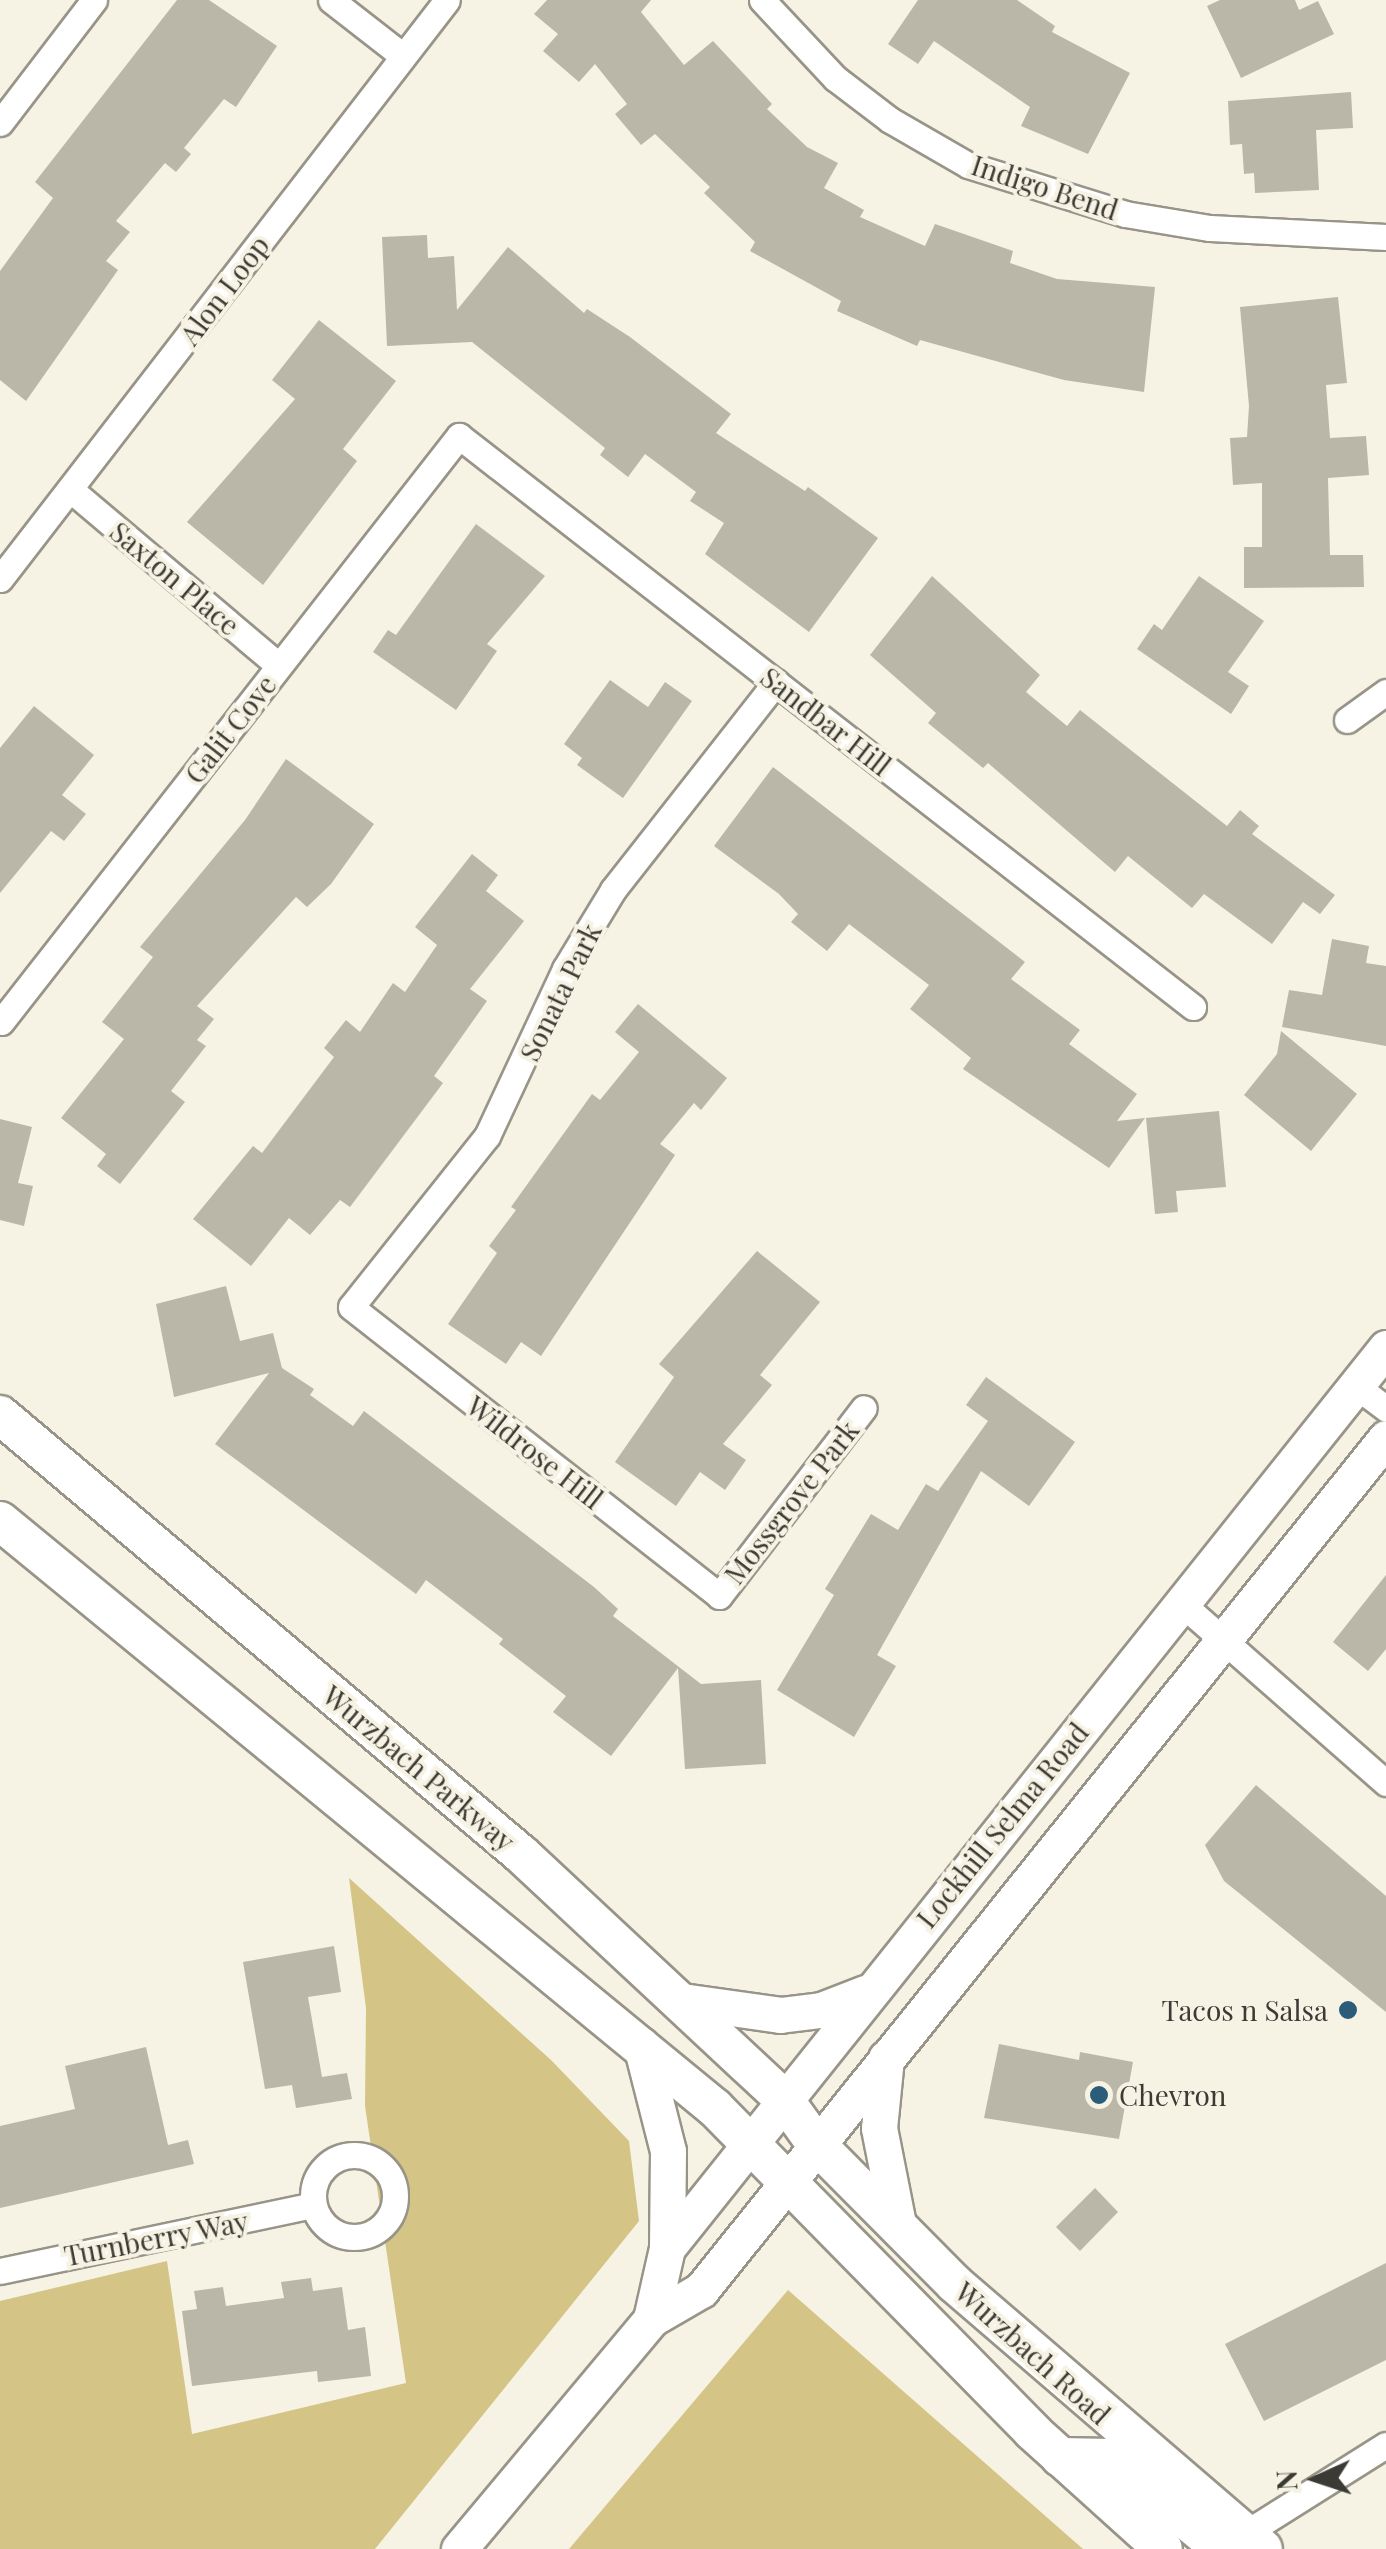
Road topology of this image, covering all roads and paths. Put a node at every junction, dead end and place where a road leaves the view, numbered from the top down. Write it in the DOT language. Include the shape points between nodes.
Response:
graph roads {
  1 [pos="94,0"];
  2 [pos="330,0"];
  3 [pos="446,0"];
  4 [pos="762,0"];
  5 [pos="403,56"];
  6 [pos="0,123"];
  7 [pos="1386,237"];
  8 [pos="459,436"];
  9 [pos="70,490"];
  10 [pos="0,579"];
  11 [pos="279,666"];
  12 [pos="776,682"];
  13 [pos="1386,692"];
  14 [pos="1347,720"];
  15 [pos="1193,1008"];
  16 [pos="1,1022"];
  17 [pos="350,1307"];
  18 [pos="1386,1348"];
  19 [pos="1356,1386"];
  20 [pos="864,1408"];
  21 [pos="1386,1409"];
  22 [pos="0,1415"];
  23 [pos="1386,1438"];
  24 [pos="0,1521"];
  25 [pos="719,1596"];
  26 [pos="1181,1603"];
  27 [pos="1226,1642"];
  28 [pos="1045,1772"];
  29 [pos="1386,1783"];
  30 [pos="1085,1812"];
  31 [pos="866,1992"];
  32 [pos="682,2001"];
  33 [pos="641,2045"];
  34 [pos="886,2056"];
  35 [pos="783,2098"];
  36 [pos="751,2140"];
  37 [pos="816,2144"];
  38 [pos="785,2185"];
  39 [pos="312,2206"];
  40 [pos="899,2229"];
  41 [pos="666,2248"];
  42 [pos="0,2271"];
  43 [pos="651,2320"];
  44 [pos="1386,2445"];
  45 [pos="1060,2457"];
  46 [pos="1251,2544"];
  47 [pos="459,2549"];
  48 [pos="1163,2549"];
  1 -- 6 [label="street"];
  2 -- 5 [label="street"];
  3 -- 5 [label="street, Alon Loop"];
  4 -- 7 [label="street, Indigo Bend" via="835,78 890,120 968,164 1124,214 1210,228"];
  5 -- 9 [label="street, Alon Loop"];
  8 -- 11 [label="street, Galit Cove"];
  8 -- 12 [label="street, Sandbar Hill"];
  9 -- 10 [label="street, Alon Loop"];
  9 -- 11 [label="street, Saxton Place"];
  11 -- 16 [label="street, Galit Cove"];
  12 -- 15 [label="street, Sandbar Hill"];
  12 -- 17 [label="street, Sonata Park" via="613,890 565,969 487,1136"];
  13 -- 14 [label="street"];
  17 -- 25 [label="street, Wildrose Hill"];
  18 -- 19 [label="main road, Lockhill Selma Road"];
  19 -- 21 [label="street"];
  19 -- 26 [label="main road, Lockhill Selma Road"];
  20 -- 25 [label="street, Mossgrove Park"];
  22 -- 32 [label="main road, Wurzbach Parkway" via="521,1854"];
  23 -- 27 [label="main road, Lockhill Selma Road"];
  24 -- 33 [label="main road"];
  26 -- 27 [label="street"];
  26 -- 28 [label="main road, Lockhill Selma Road"];
  27 -- 29 [label="street"];
  27 -- 30 [label="main road, Lockhill Selma Road"];
  28 -- 30 [label="main road"];
  28 -- 31 [label="main road, Lockhill Selma Road"];
  30 -- 34 [label="main road, Lockhill Selma Road"];
  31 -- 32 [label="main road" via="820,2010 780,2015"];
  31 -- 35 [label="main road, Lockhill Selma Road"];
  32 -- 35 [label="main road, Wurzbach Parkway"];
  33 -- 36 [label="main road"];
  33 -- 41 [label="main road" via="668,2152"];
  34 -- 37 [label="main road, Lockhill Selma Road"];
  34 -- 40 [label="main road" via="879,2128"];
  35 -- 36 [label="main road, Lockhill Selma Road"];
  35 -- 37 [label="main road, Wurzbach Parkway"];
  36 -- 38 [label="main road"];
  36 -- 41 [label="main road, Lockhill Selma Road"];
  37 -- 38 [label="main road, Lockhill Selma Road"];
  37 -- 40 [label="main road, Wurzbach Road"];
  38 -- 43 [label="main road, Lockhill Selma Road" via="700,2290"];
  38 -- 45 [label="main road, Wurzbach Road"];
  39 -- 42 [label="street, Turnberry Way"];
  40 -- 46 [label="main road, Wurzbach Road"];
  41 -- 43 [label="main road, Lockhill Selma Road"];
  43 -- 47 [label="main road, Lockhill Selma Road"];
  44 -- 46 [label="street"];
  45 -- 46 [label="main road" via="1112,2458 1201,2538"];
  45 -- 48 [label="main road, Wurzbach Road"];
}
